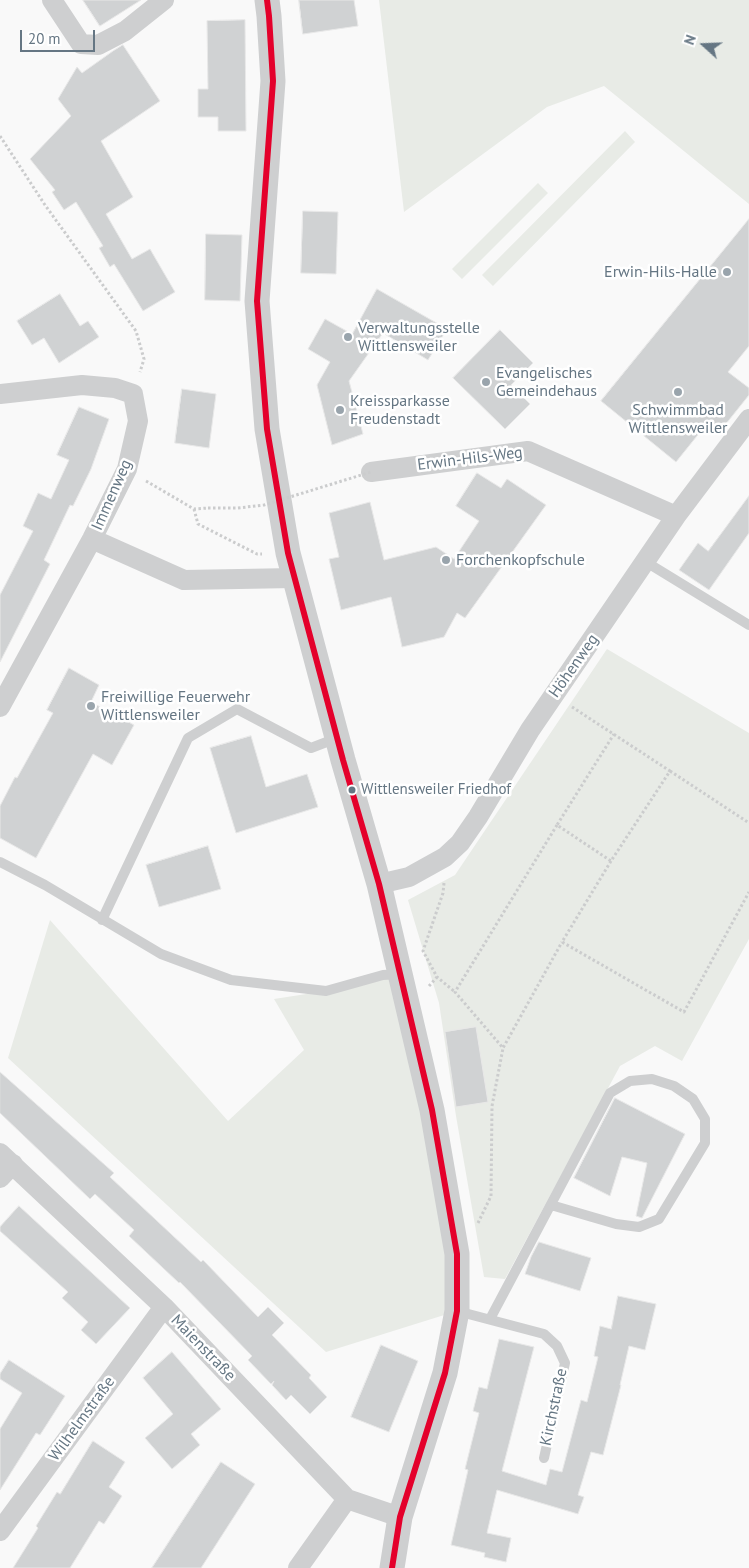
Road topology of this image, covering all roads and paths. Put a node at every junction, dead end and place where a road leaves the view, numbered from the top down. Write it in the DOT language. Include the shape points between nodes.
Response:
graph roads {
  1 [pos="52,0"];
  2 [pos="164,0"];
  3 [pos="267,0"];
  4 [pos="0,136"];
  5 [pos="0,394"];
  6 [pos="133,394"];
  7 [pos="749,418"];
  8 [pos="127,469"];
  9 [pos="371,472"];
  10 [pos="194,509"];
  11 [pos="676,516"];
  12 [pos="92,539"];
  13 [pos="288,554"];
  14 [pos="646,562"];
  15 [pos="294,578"];
  16 [pos="749,625"];
  17 [pos="569,706"];
  18 [pos="0,707"];
  19 [pos="614,734"];
  20 [pos="338,737"];
  21 [pos="670,771"];
  22 [pos="749,823"];
  23 [pos="557,825"];
  24 [pos="445,857"];
  25 [pos="611,861"];
  26 [pos="0,862"];
  27 [pos="379,884"];
  28 [pos="749,892"];
  29 [pos="102,920"];
  30 [pos="562,942"];
  31 [pos="400,974"];
  32 [pos="455,992"];
  33 [pos="503,1048"];
  34 [pos="4,1165"];
  35 [pos="551,1205"];
  36 [pos="457,1254"];
  37 [pos="164,1307"];
  38 [pos="457,1311"];
  39 [pos="490,1319"];
  40 [pos="544,1458"];
  41 [pos="348,1499"];
  42 [pos="400,1517"];
  43 [pos="0,1531"];
  44 [pos="298,1568"];
  45 [pos="392,1568"];
  1 -- 2 [label="street" via="81,44 98,46 125,31"];
  3 -- 13 [label="street" via="273,81 257,301 267,429"];
  4 -- 6 [label="path" via="45,205 136,331 144,359"];
  5 -- 6 [label="street" via="82,385 115,388"];
  6 -- 8 [label="street, Immenweg" via="138,421"];
  7 -- 11 [label="street, Höhenweg"];
  8 -- 10 [label="path"];
  8 -- 12 [label="street, Immenweg"];
  9 -- 10 [label="path, bridge" via="264,505"];
  9 -- 11 [label="street, Erwin-Hils-Weg" via="528,451"];
  10 -- 13 [label="path" via="198,524 257,554"];
  11 -- 14 [label="street, Höhenweg"];
  12 -- 15 [label="street" via="184,580"];
  12 -- 18 [label="street, Immenweg"];
  13 -- 15 [label="street"];
  14 -- 16 [label="lane"];
  14 -- 24 [label="street, Höhenweg" via="530,730 478,818"];
  15 -- 20 [label="street"];
  17 -- 19 [label="path"];
  19 -- 21 [label="path"];
  19 -- 23 [label="path"];
  20 -- 27 [label="street"];
  20 -- 29 [label="lane" via="311,748 237,709 188,738"];
  21 -- 22 [label="path"];
  21 -- 25 [label="path"];
  23 -- 25 [label="path"];
  23 -- 32 [label="path"];
  24 -- 27 [label="street, Höhenweg" via="409,877"];
  24 -- 32 [label="path" via="443,893 423,951 437,978"];
  25 -- 30 [label="path"];
  26 -- 29 [label="lane"];
  27 -- 31 [label="street"];
  28 -- 30 [label="path" via="684,1012"];
  29 -- 31 [label="lane" via="160,954 230,980 326,990 383,975"];
  30 -- 33 [label="path"];
  31 -- 36 [label="street" via="432,1110"];
  32 -- 33 [label="path"];
  33 -- 36 [label="path" via="492,1106 491,1196 476,1229"];
  34 -- 37 [label="street, Maienstraße"];
  35 -- 35 [label="lane" via="610,1093 630,1081 652,1079 674,1086 693,1099 705,1119 705,1143 659,1219 639,1226 623,1225"];
  35 -- 39 [label="lane"];
  36 -- 38 [label="street"];
  37 -- 41 [label="street, Maienstraße"];
  37 -- 43 [label="street, Wilhelmstraße"];
  38 -- 39 [label="lane, Kirchstraße"];
  38 -- 42 [label="street" via="445,1373"];
  39 -- 40 [label="lane, Kirchstraße" via="544,1334 558,1346 564,1363"];
  41 -- 42 [label="street, Maienstraße"];
  41 -- 44 [label="street"];
  42 -- 45 [label="street"];
}
